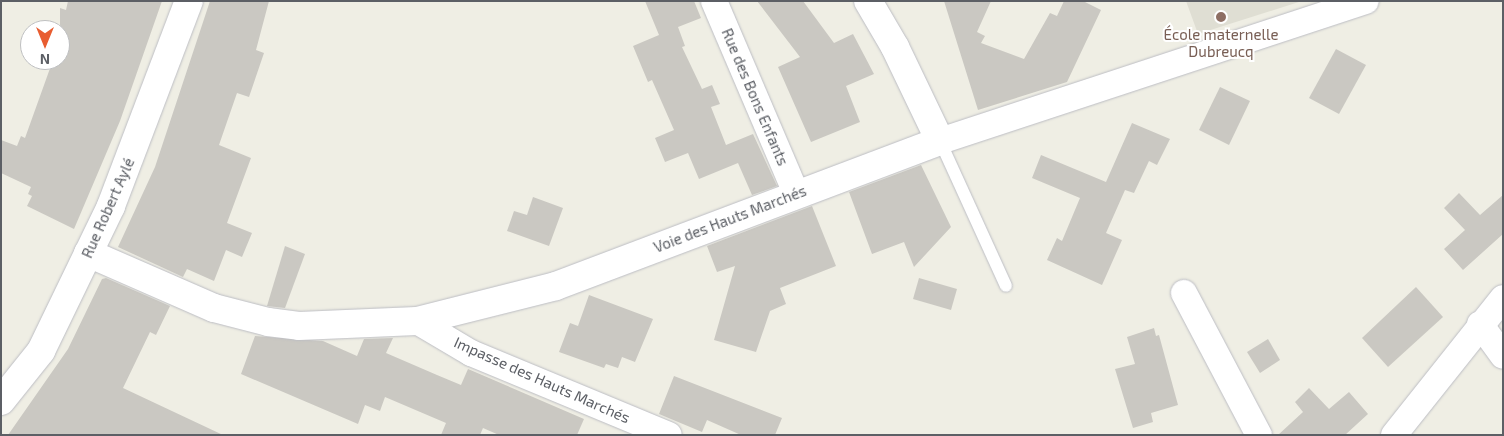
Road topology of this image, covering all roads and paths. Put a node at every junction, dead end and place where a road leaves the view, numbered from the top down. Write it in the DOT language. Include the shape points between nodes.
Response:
graph roads {
  1 [pos="189,1"];
  2 [pos="714,1"];
  3 [pos="868,1"];
  4 [pos="1366,1"];
  5 [pos="940,141"];
  6 [pos="796,193"];
  7 [pos="88,253"];
  8 [pos="1006,286"];
  9 [pos="1184,293"];
  10 [pos="1503,298"];
  11 [pos="416,321"];
  12 [pos="1480,324"];
  13 [pos="1503,356"];
  14 [pos="1,401"];
  15 [pos="669,435"];
  16 [pos="1259,435"];
  17 [pos="1394,435"];
  1 -- 7 [label="street, Rue Robert Aylé" via="111,206"];
  2 -- 6 [label="street, Rue des Bons Enfants"];
  3 -- 5 [label="street" via="895,47"];
  4 -- 5 [label="street, Voie des Hauts Marchés"];
  5 -- 6 [label="street, Voie des Hauts Marchés"];
  5 -- 8 [label="lane"];
  6 -- 11 [label="street, Voie des Hauts Marchés" via="556,286"];
  7 -- 11 [label="street, Voie des Hauts Marchés" via="214,308 268,322 299,326"];
  7 -- 14 [label="street, Rue Robert Aylé" via="41,351"];
  9 -- 16 [label="street"];
  10 -- 12 [label="street"];
  11 -- 15 [label="street, Impasse des Hauts Marchés" via="471,352"];
  12 -- 13 [label="street"];
  12 -- 17 [label="street"];
}
